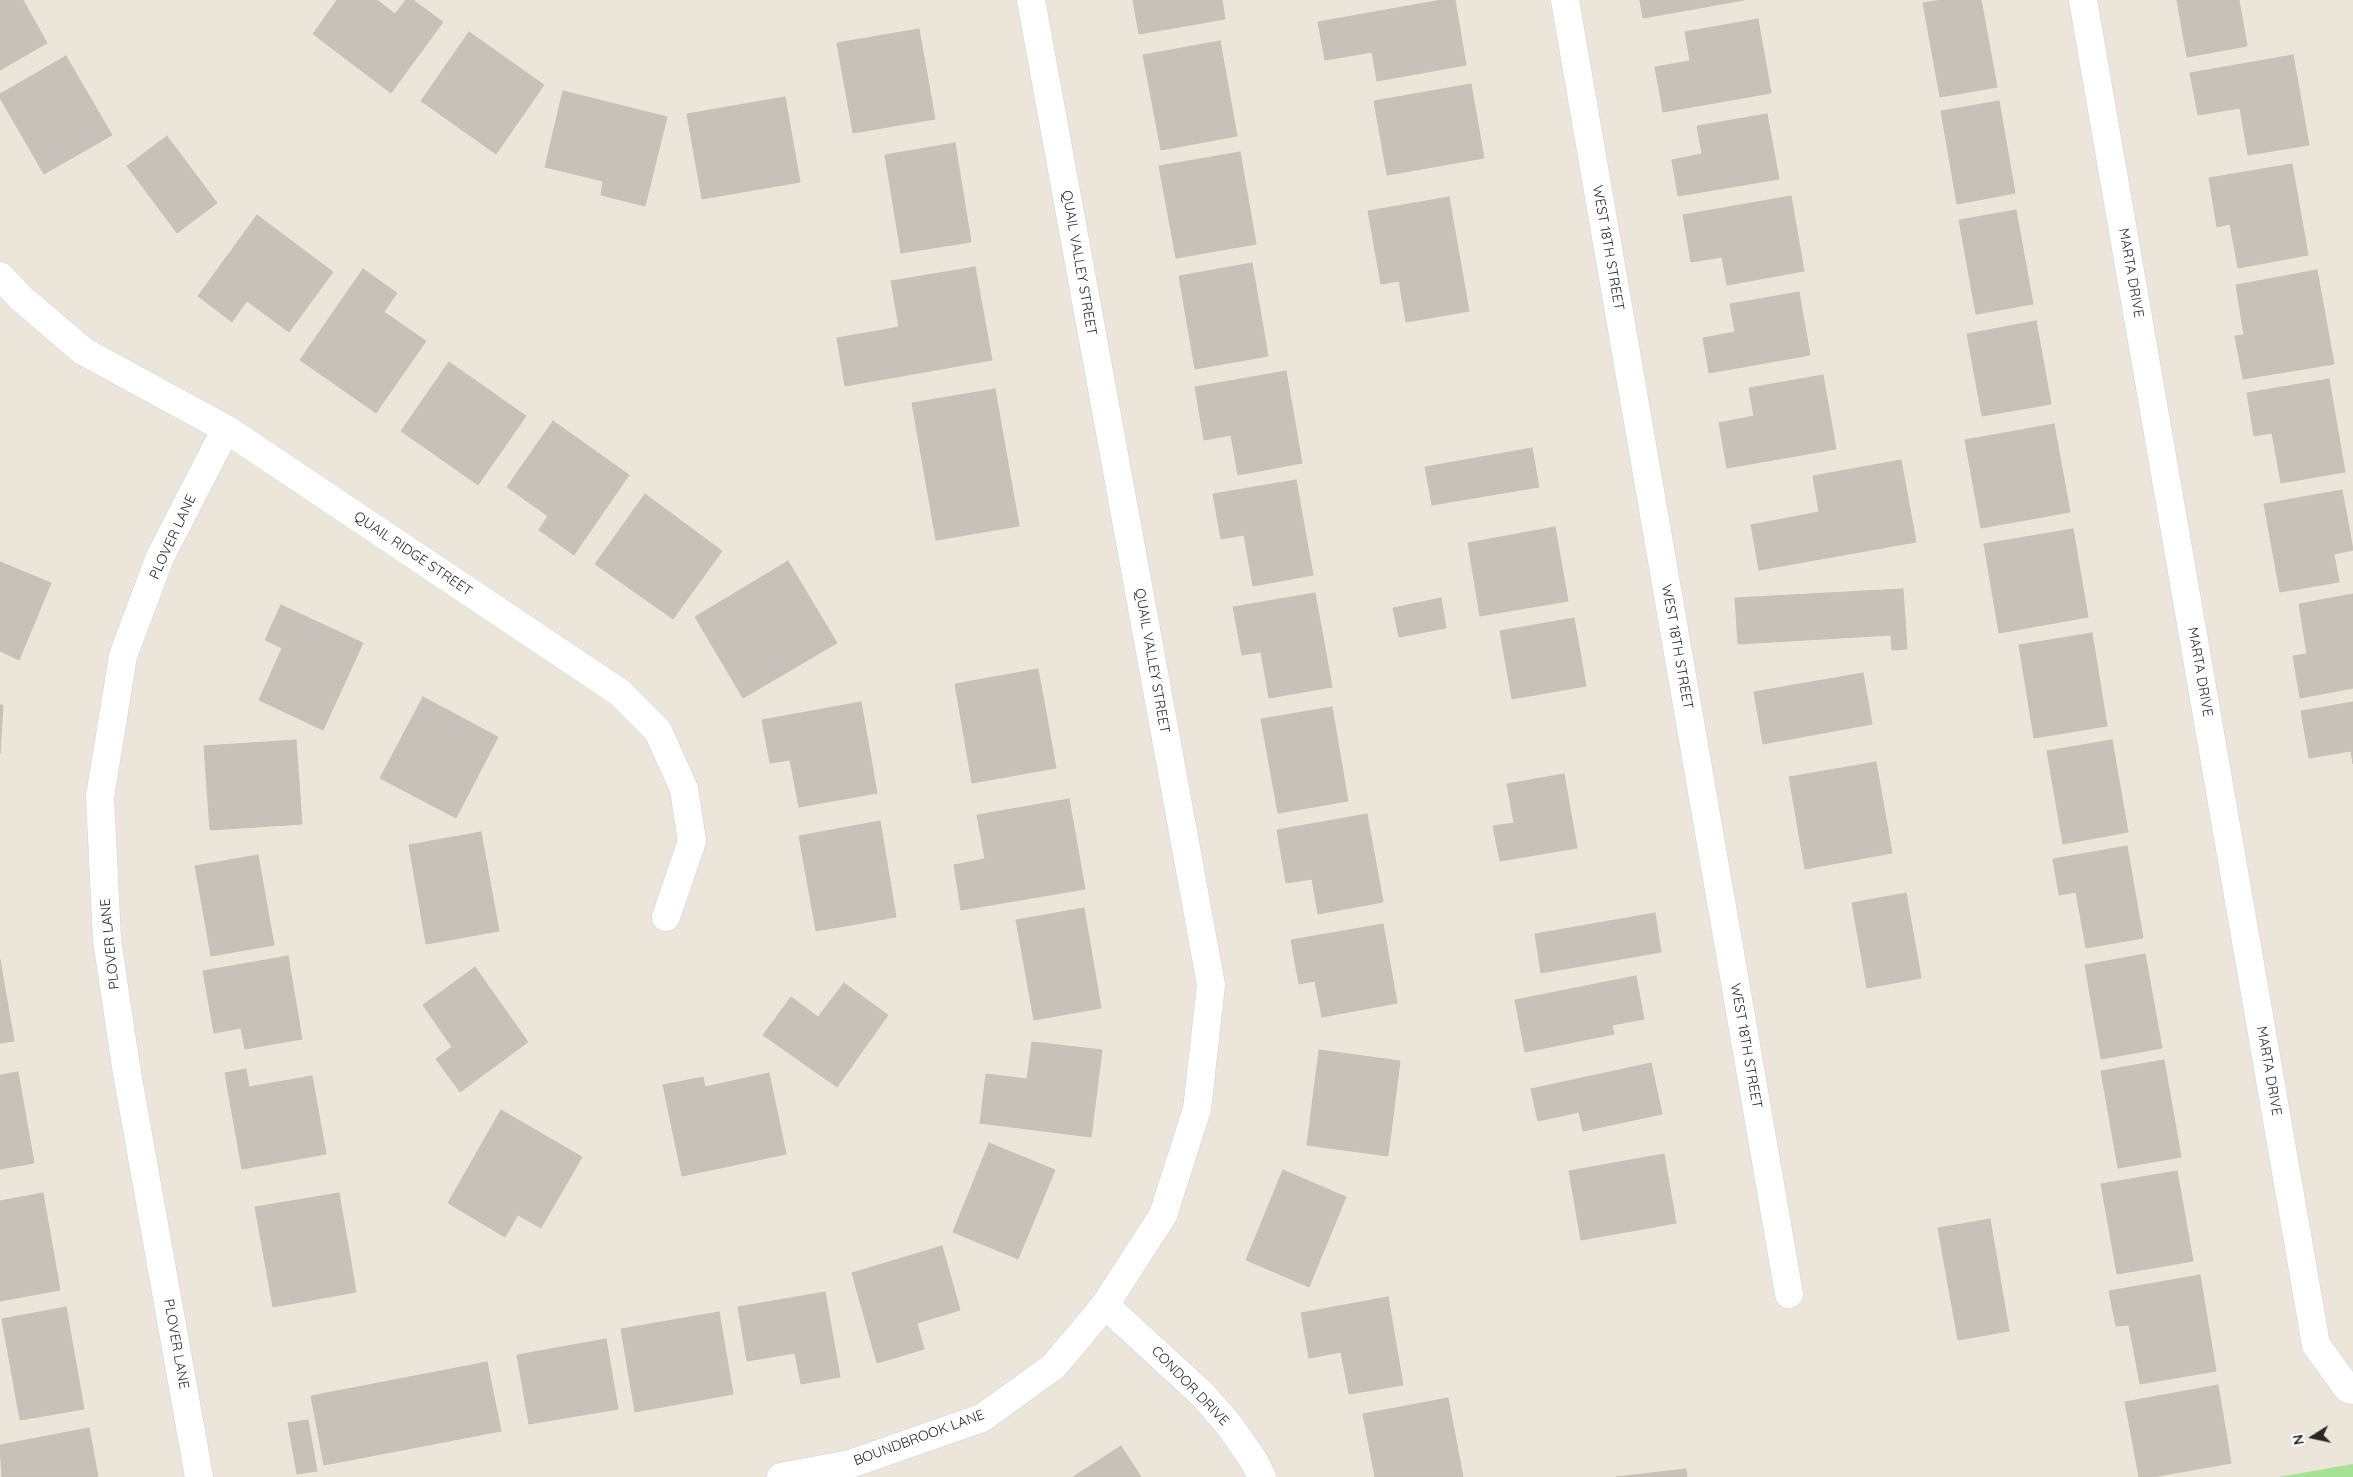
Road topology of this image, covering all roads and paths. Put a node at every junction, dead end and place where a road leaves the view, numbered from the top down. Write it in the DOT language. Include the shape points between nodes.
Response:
graph roads {
  1 [pos="1031,0"];
  2 [pos="1565,0"];
  3 [pos="2083,0"];
  4 [pos="0,276"];
  5 [pos="226,429"];
  6 [pos="666,917"];
  7 [pos="1789,1294"];
  8 [pos="1105,1305"];
  9 [pos="2353,1390"];
  10 [pos="199,1477"];
  11 [pos="781,1477"];
  12 [pos="1262,1477"];
  1 -- 8 [label="street, QUAIL VALLEY STREET" via="1211,985 1197,1108 1163,1215"];
  2 -- 7 [label="street, WEST 18TH STREET"];
  3 -- 9 [label="street, MARTA DRIVE" via="2316,1345 2348,1389"];
  4 -- 5 [label="street, QUAIL RIDGE STREET" via="20,298 83,350"];
  5 -- 6 [label="street, QUAIL RIDGE STREET" via="619,692 658,731 684,789 692,841"];
  5 -- 10 [label="street, PLOVER LANE" via="160,557 123,656 100,797 107,940 126,1067"];
  8 -- 11 [label="street, BOUNDBROOK LANE" via="1054,1366 982,1418 850,1464"];
  8 -- 12 [label="street, CONDOR DRIVE" via="1203,1395 1229,1424"];
}
